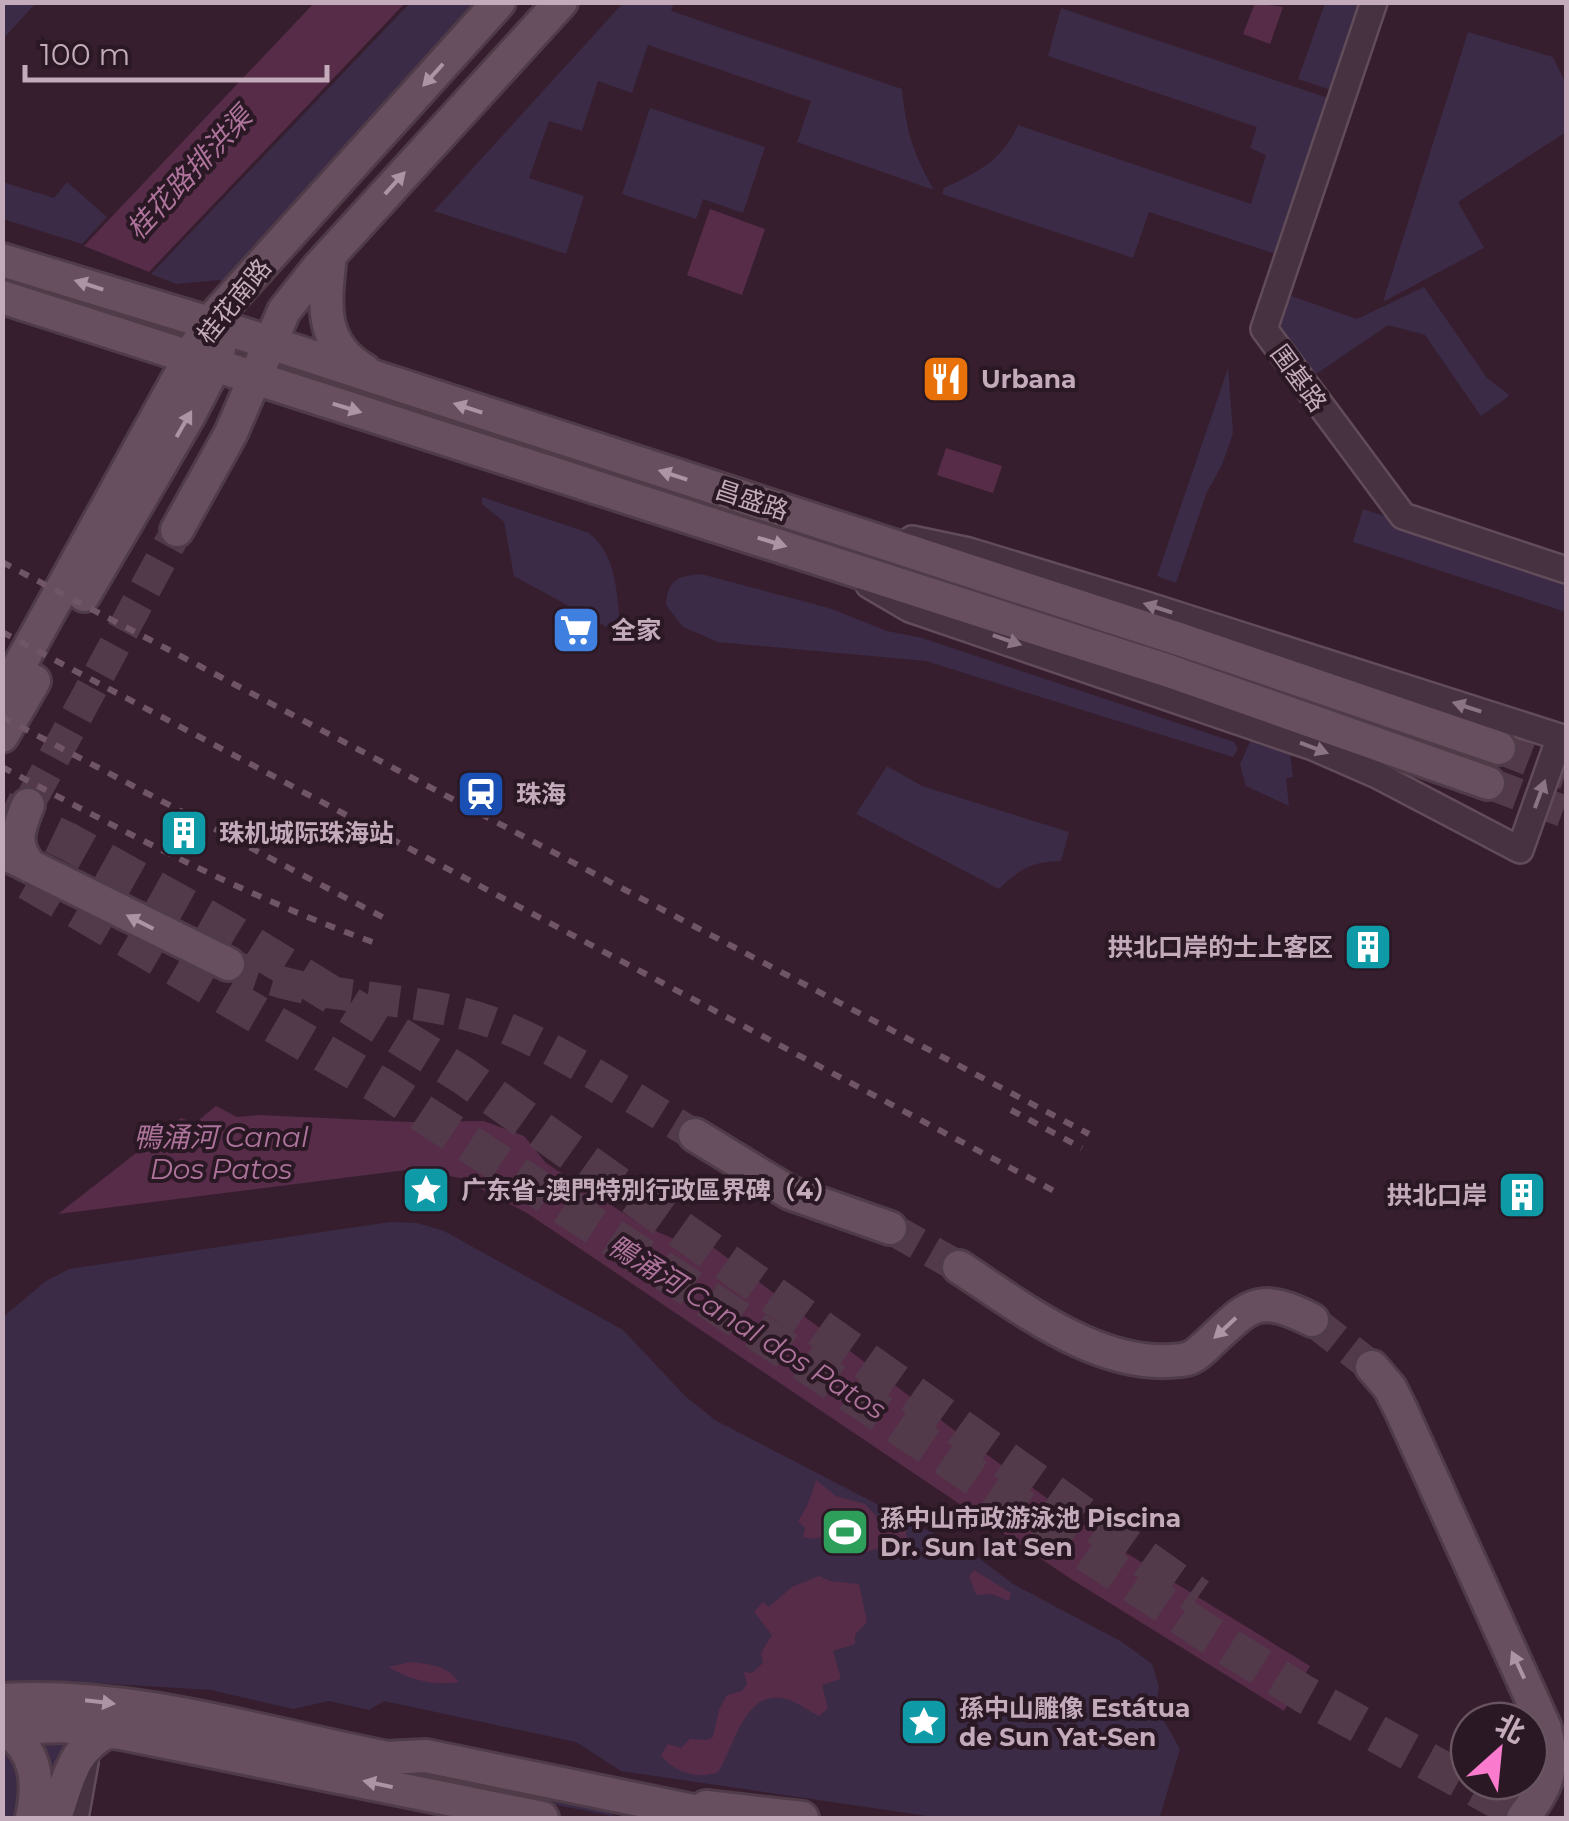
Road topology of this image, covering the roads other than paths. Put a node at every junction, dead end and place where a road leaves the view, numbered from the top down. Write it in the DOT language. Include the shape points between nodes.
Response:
graph roads {
  1 [pos="499,2"];
  2 [pos="561,2"];
  3 [pos="1374,2"];
  4 [pos="330,255"];
  5 [pos="10,261"];
  6 [pos="2,298"];
  7 [pos="209,323"];
  8 [pos="268,342"];
  9 [pos="202,363"];
  10 [pos="254,380"];
  11 [pos="382,380"];
  12 [pos="832,526"];
  13 [pos="177,530"];
  14 [pos="823,558"];
  15 [pos="1566,570"];
  16 [pos="2,696"];
  17 [pos="2,736"];
  18 [pos="1563,738"];
  19 [pos="1499,748"];
  20 [pos="1488,783"];
  21 [pos="2,831"];
  22 [pos="16,859"];
  23 [pos="228,964"];
  24 [pos="695,1135"];
  25 [pos="890,1228"];
  26 [pos="959,1267"];
  27 [pos="1312,1320"];
  28 [pos="1372,1367"];
  29 [pos="2,1700"];
  30 [pos="2,1728"];
  31 [pos="99,1737"];
  32 [pos="387,1758"];
  33 [pos="641,1809"];
  34 [pos="32,1818"];
  35 [pos="55,1818"];
  36 [pos="75,1818"];
  37 [pos="542,1818"];
  38 [pos="727,1818"];
  39 [pos="802,1818"];
  40 [pos="1523,1818"];
  1 -- 7 [label="main road, 桂花南路, one-way"];
  4 -- 2 [label="main road, 桂花南路, one-way"];
  3 -- 15 [label="street, 围基路" via="1264,330 1403,516"];
  4 -- 8 [label="main road, 桂花南路" via="284,310"];
  4 -- 11 [label="main road" via="328,329 346,359"];
  7 -- 5 [label="main road, 昌盛路, one-way"];
  6 -- 9 [label="main road, 昌盛路"];
  7 -- 8 [label="main road, 昌盛路"];
  7 -- 9 [label="main road, 桂花南路"];
  8 -- 10 [label="main road, 桂花南路"];
  8 -- 11 [label="main road, 昌盛路"];
  9 -- 10 [label="main road, 昌盛路"];
  9 -- 16 [label="main road, 桂花南路"];
  17 -- 9 [label="main road, one-way"];
  10 -- 13 [label="main road, 桂花南路"];
  10 -- 14 [label="main road, 昌盛路, one-way"];
  12 -- 11 [label="main road, 昌盛路, one-way"];
  18 -- 12 [label="street, one-way" via="969,550"];
  12 -- 19 [label="main road, 昌盛路"];
  14 -- 18 [label="street, one-way" via="910,608 1331,754 1520,850"];
  14 -- 20 [label="main road, 昌盛路"];
  21 -- 22 [label="main road" via="30,802"];
  23 -- 22 [label="main road, one-way"];
  24 -- 25 [label="main road" via="790,1193"];
  27 -- 26 [label="main road, one-way" via="1259,1304 1193,1358 1160,1362 1074,1341"];
  40 -- 28 [label="main road, one-way" via="1549,1774 1545,1728 1401,1410"];
  29 -- 32 [label="main road, one-way" via="126,1706"];
  30 -- 31 [label="main road" via="45,1726"];
  30 -- 34 [label="main road" via="23,1745 35,1768"];
  31 -- 35 [label="main road" via="74,1763"];
  31 -- 36 [label="street"];
  37 -- 31 [label="main road, one-way"];
  32 -- 33 [label="main road" via="421,1771"];
  32 -- 33 [label="main road" via="426,1756"];
  33 -- 38 [label="main road"];
  33 -- 39 [label="main road"];
}
